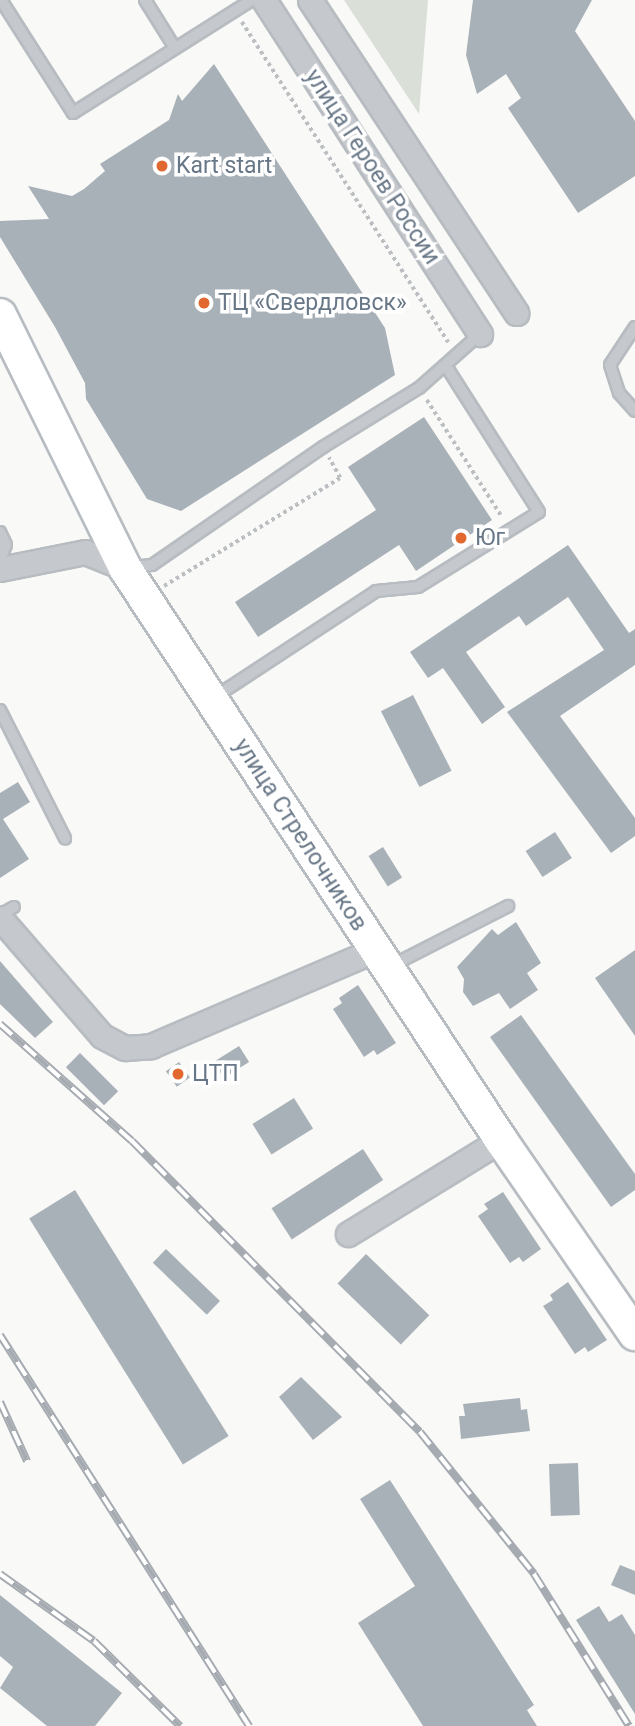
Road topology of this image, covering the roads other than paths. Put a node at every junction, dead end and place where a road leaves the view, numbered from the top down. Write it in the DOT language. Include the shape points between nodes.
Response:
graph roads {
  1 [pos="1,0"];
  2 [pos="145,0"];
  3 [pos="252,0"];
  4 [pos="264,0"];
  5 [pos="310,0"];
  6 [pos="175,48"];
  7 [pos="516,313"];
  8 [pos="0,315"];
  9 [pos="635,327"];
  10 [pos="480,334"];
  11 [pos="446,366"];
  12 [pos="635,411"];
  13 [pos="0,532"];
  14 [pos="0,560"];
  15 [pos="125,568"];
  16 [pos="0,569"];
  17 [pos="224,691"];
  18 [pos="0,710"];
  19 [pos="65,838"];
  20 [pos="508,906"];
  21 [pos="5,913"];
  22 [pos="381,959"];
  23 [pos="501,1140"];
  24 [pos="348,1234"];
  25 [pos="635,1334"];
  1 -- 6 [label="lane" via="73,113"];
  2 -- 6 [label="lane"];
  3 -- 6 [label="lane"];
  4 -- 10 [label="street, улица Героев России"];
  5 -- 7 [label="street, улица Героев России"];
  8 -- 15 [label="main road, улица Стрелочников"];
  9 -- 12 [label="lane" via="610,365 619,393"];
  10 -- 11 [label="lane"];
  11 -- 15 [label="lane" via="152,565"];
  11 -- 17 [label="lane" via="539,512 418,587 376,591"];
  13 -- 14 [label="lane" via="6,545"];
  15 -- 16 [label="street" via="85,552"];
  15 -- 22 [label="main road, улица Стрелочников"];
  18 -- 19 [label="lane"];
  20 -- 22 [label="lane"];
  21 -- 22 [label="street" via="96,1030 125,1048 150,1046"];
  22 -- 23 [label="main road, улица Стрелочников"];
  23 -- 24 [label="street"];
  23 -- 25 [label="main road, улица Стрелочников"];
}
